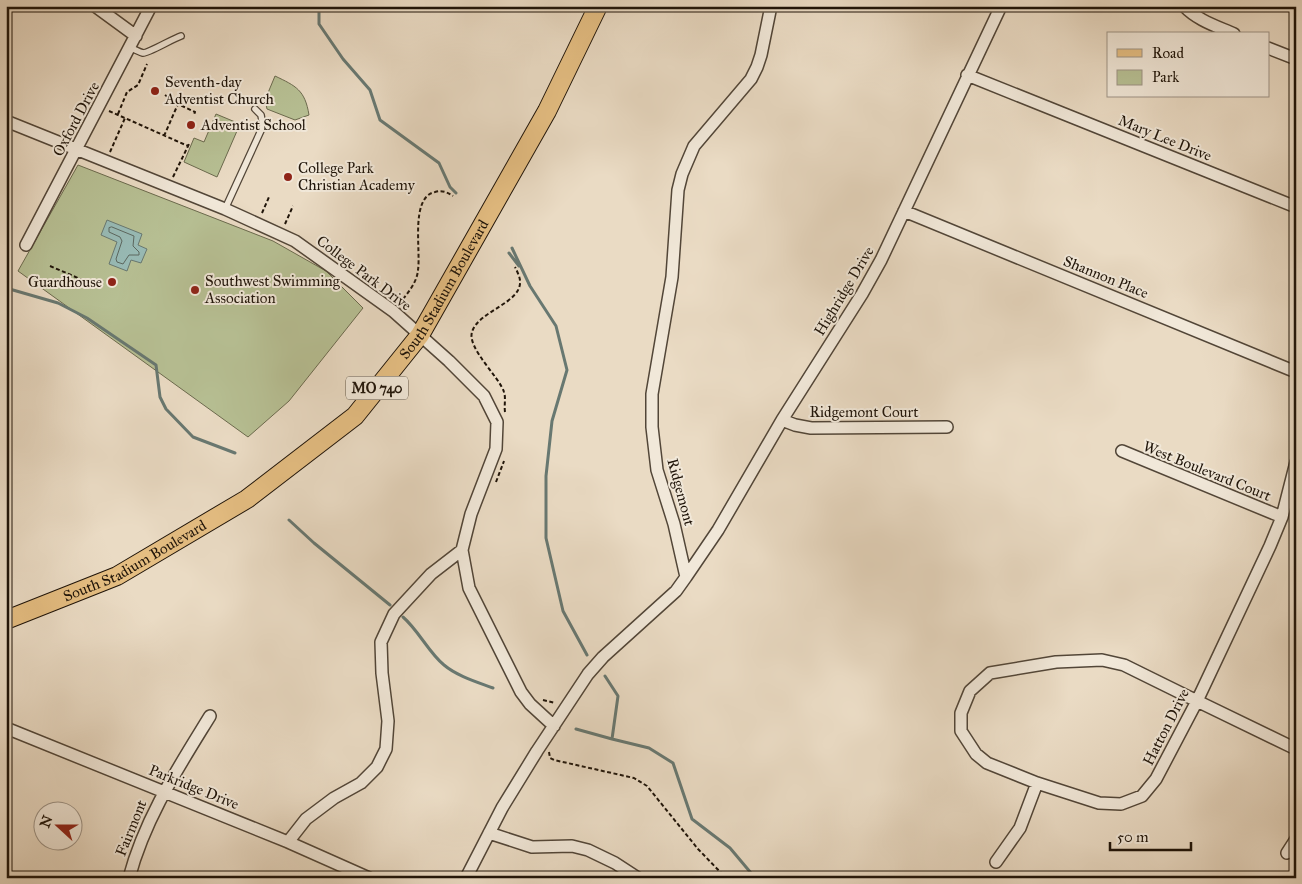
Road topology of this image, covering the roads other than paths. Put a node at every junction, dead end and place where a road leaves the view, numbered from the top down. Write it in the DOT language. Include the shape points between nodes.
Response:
graph roads {
  1 [pos="95,6"];
  2 [pos="152,6"];
  3 [pos="598,6"];
  4 [pos="771,6"];
  5 [pos="1000,6"];
  6 [pos="1184,6"];
  7 [pos="1230,32"];
  8 [pos="136,36"];
  9 [pos="181,36"];
  10 [pos="131,48"];
  11 [pos="1270,49"];
  12 [pos="1296,59"];
  13 [pos="967,75"];
  14 [pos="255,110"];
  15 [pos="6,121"];
  16 [pos="77,150"];
  17 [pos="1296,207"];
  18 [pos="225,209"];
  19 [pos="904,211"];
  20 [pos="26,245"];
  21 [pos="420,335"];
  22 [pos="1296,372"];
  23 [pos="782,420"];
  24 [pos="947,428"];
  25 [pos="1122,451"];
  26 [pos="1296,462"];
  27 [pos="1282,517"];
  28 [pos="462,550"];
  29 [pos="686,577"];
  30 [pos="6,620"];
  31 [pos="1196,701"];
  32 [pos="210,716"];
  33 [pos="554,726"];
  34 [pos="6,728"];
  35 [pos="1296,750"];
  36 [pos="1037,783"];
  37 [pos="164,791"];
  38 [pos="490,833"];
  39 [pos="1296,839"];
  40 [pos="288,842"];
  41 [pos="1287,854"];
  42 [pos="996,862"];
  43 [pos="129,878"];
  44 [pos="369,878"];
  45 [pos="466,878"];
  46 [pos="638,878"];
  1 -- 8 [label="street"];
  2 -- 8 [label="street, Oxford Drive"];
  3 -- 21 [label="main road, South Stadium Boulevard / MO 740" via="547,111"];
  4 -- 29 [label="street, Ridgemont" via="757,67 751,79 694,146 678,190 672,276 652,394 652,427 657,470"];
  5 -- 13 [label="street, Highridge Drive"];
  6 -- 7 [label="street" via="1191,14"];
  8 -- 10 [label="street, Oxford Drive"];
  9 -- 10 [label="lane" via="143,53"];
  10 -- 16 [label="street, Oxford Drive"];
  11 -- 12 [label="street"];
  13 -- 17 [label="street, Mary Lee Drive"];
  13 -- 19 [label="street, Highridge Drive"];
  14 -- 18 [label="lane" via="261,115 263,126"];
  15 -- 16 [label="street, College Park Drive"];
  16 -- 18 [label="street, College Park Drive"];
  16 -- 20 [label="street, Oxford Drive"];
  18 -- 21 [label="street, College Park Drive" via="295,241 393,311"];
  19 -- 22 [label="street, Shannon Place"];
  19 -- 23 [label="street, Highridge Drive" via="862,294"];
  21 -- 28 [label="street, College Park Drive" via="484,396 496,422 496,449 471,514"];
  21 -- 30 [label="main road, South Stadium Boulevard / MO 740" via="355,416 247,498 117,576"];
  23 -- 24 [label="street, Ridgemont Court" via="811,428"];
  23 -- 29 [label="street, Highridge Drive" via="718,530"];
  25 -- 27 [label="street, West Boulevard Court"];
  26 -- 27 [label="street, Hatton Drive"];
  27 -- 31 [label="street, Hatton Drive"];
  28 -- 33 [label="street, College Park Drive" via="469,588 521,692"];
  28 -- 40 [label="street" via="431,574 394,614 381,642 388,721 386,749 377,767 361,783 306,818"];
  29 -- 33 [label="street" via="676,592 603,657"];
  31 -- 35 [label="street"];
  31 -- 36 [label="street, Hatton Drive" via="1156,779 1142,796 1121,804 1099,803"];
  31 -- 36 [label="street, Hatton Drive" via="1124,665 1102,660 1056,662 990,673 970,691 961,713 961,731 976,754 988,763"];
  32 -- 37 [label="street, Fairmont"];
  33 -- 38 [label="street" via="502,808"];
  34 -- 37 [label="street, Parkridge Drive"];
  36 -- 42 [label="street" via="1020,828"];
  37 -- 40 [label="street, Parkridge Drive"];
  37 -- 43 [label="street, Fairmont" via="134,858"];
  38 -- 45 [label="street"];
  38 -- 46 [label="street" via="532,847 572,846 588,850"];
  39 -- 41 [label="street"];
  40 -- 44 [label="street, Parkridge Drive"];
}
